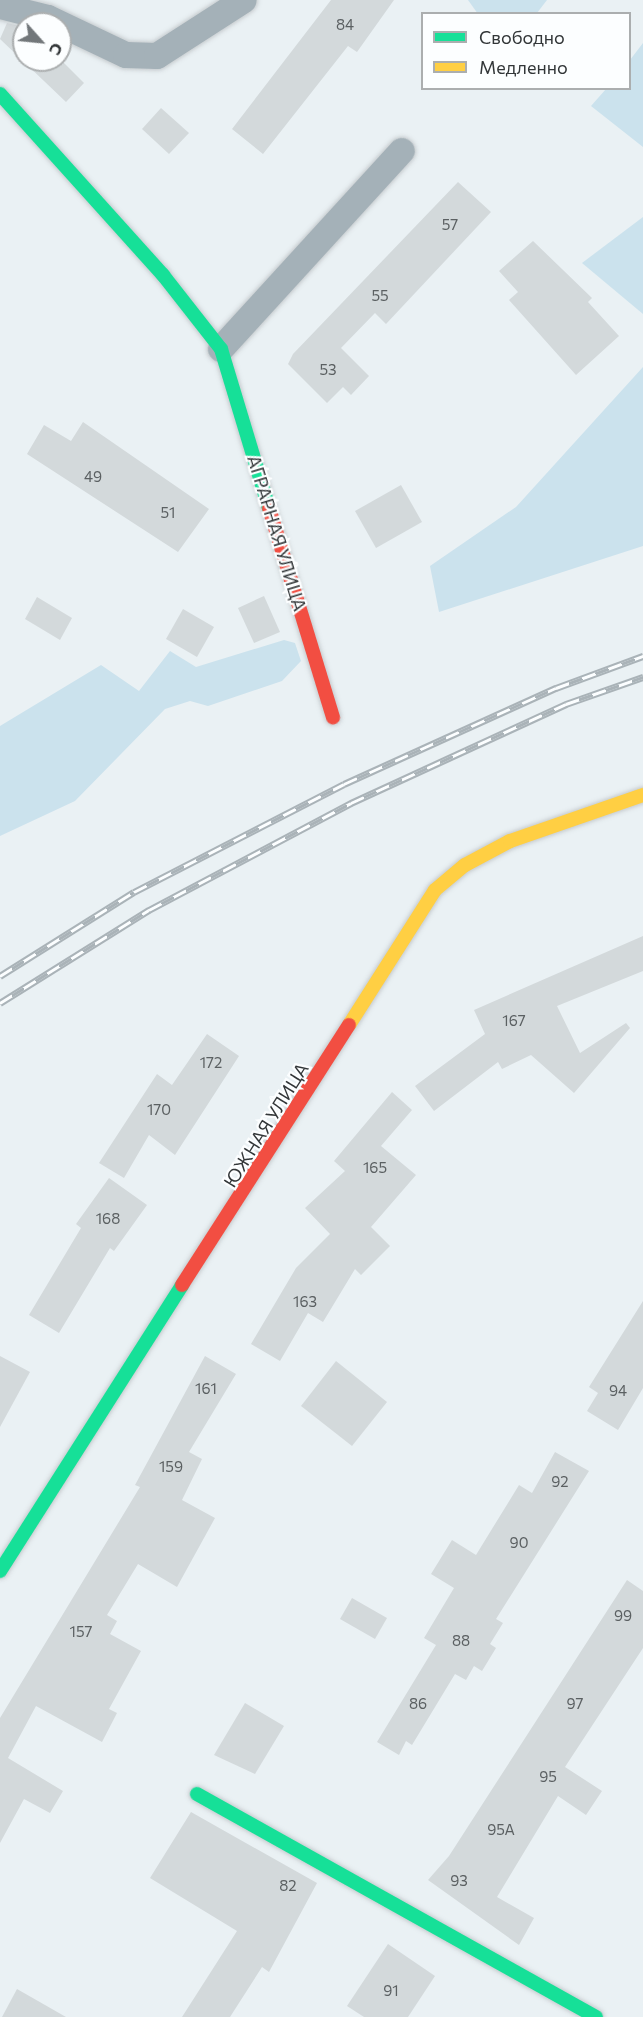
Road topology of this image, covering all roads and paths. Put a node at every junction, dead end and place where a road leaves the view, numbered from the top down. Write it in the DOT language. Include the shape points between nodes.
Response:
graph roads {
  1 [pos="244,0"];
  2 [pos="0,6"];
  3 [pos="0,94"];
  4 [pos="402,151"];
  5 [pos="221,349"];
  6 [pos="333,717"];
  7 [pos="643,795"];
  8 [pos="0,1571"];
  9 [pos="197,1794"];
  10 [pos="596,2017"];
  1 -- 2 [label="street" via="157,56 126,56 48,18"];
  3 -- 5 [label="street, АГРАРНАЯ УЛИЦА" via="163,275"];
  4 -- 5 [label="street"];
  5 -- 6 [label="street, АГРАРНАЯ УЛИЦА"];
  7 -- 8 [label="street, ЮЖНАЯ УЛИЦА" via="510,841 465,865 435,890"];
  9 -- 10 [label="street"];
}
